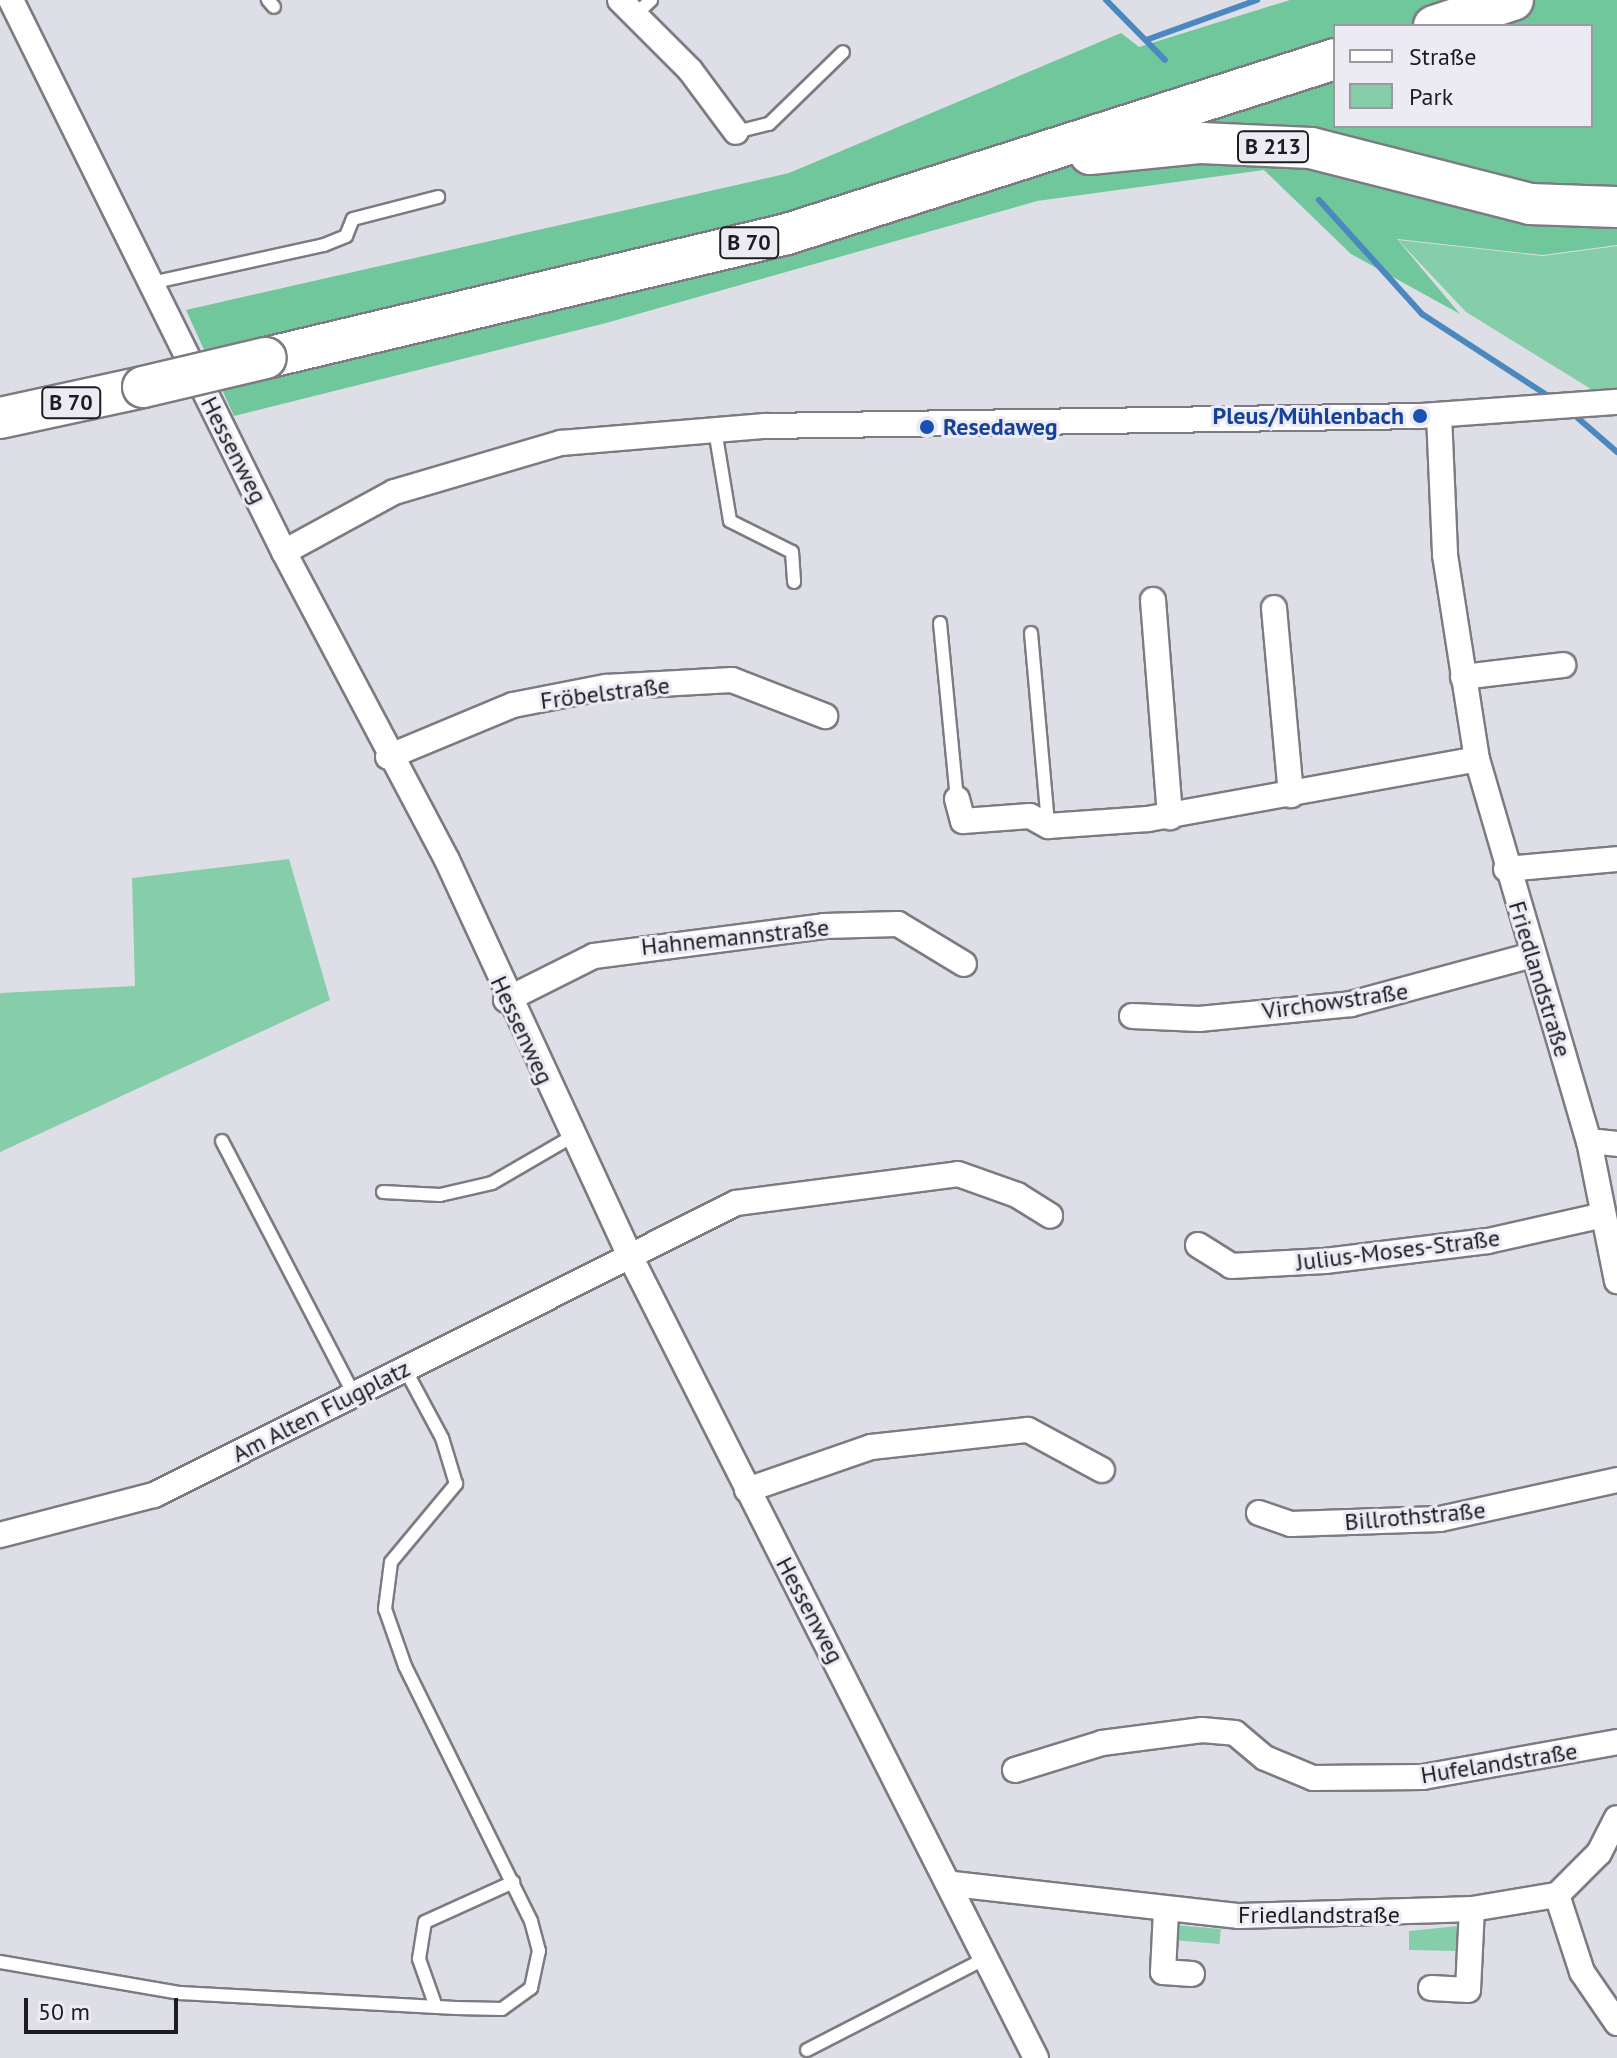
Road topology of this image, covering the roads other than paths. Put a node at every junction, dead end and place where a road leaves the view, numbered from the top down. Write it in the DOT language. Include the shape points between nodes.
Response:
graph roads {
  1 [pos="1513,0"];
  2 [pos="9,4"];
  3 [pos="636,5"];
  4 [pos="1440,24"];
  5 [pos="843,52"];
  6 [pos="1333,60"];
  7 [pos="736,132"];
  8 [pos="1011,165"];
  9 [pos="438,197"];
  10 [pos="1617,207"];
  11 [pos="151,283"];
  12 [pos="1617,402"];
  13 [pos="1439,415"];
  14 [pos="0,418"];
  15 [pos="715,430"];
  16 [pos="284,552"];
  17 [pos="794,582"];
  18 [pos="1153,600"];
  19 [pos="1274,608"];
  20 [pos="940,623"];
  21 [pos="1031,633"];
  22 [pos="1563,665"];
  23 [pos="1463,677"];
  24 [pos="825,716"];
  25 [pos="388,757"];
  26 [pos="1477,759"];
  27 [pos="1291,795"];
  28 [pos="957,799"];
  29 [pos="1170,817"];
  30 [pos="1048,826"];
  31 [pos="1617,859"];
  32 [pos="1506,869"];
  33 [pos="1532,955"];
  34 [pos="964,964"];
  35 [pos="506,1000"];
  36 [pos="1132,1016"];
  37 [pos="573,1136"];
  38 [pos="222,1141"];
  39 [pos="1589,1141"];
  40 [pos="1617,1144"];
  41 [pos="383,1192"];
  42 [pos="1603,1215"];
  43 [pos="1050,1216"];
  44 [pos="1198,1245"];
  45 [pos="629,1254"];
  46 [pos="1617,1281"];
  47 [pos="405,1369"];
  48 [pos="354,1395"];
  49 [pos="1102,1470"];
  50 [pos="1617,1480"];
  51 [pos="747,1490"];
  52 [pos="1259,1513"];
  53 [pos="0,1535"];
  54 [pos="1617,1742"];
  55 [pos="1015,1770"];
  56 [pos="1617,1818"];
  57 [pos="513,1882"];
  58 [pos="953,1884"];
  59 [pos="1557,1895"];
  60 [pos="1472,1909"];
  61 [pos="1166,1911"];
  62 [pos="988,1957"];
  63 [pos="0,1962"];
  64 [pos="1192,1974"];
  65 [pos="1431,1988"];
  66 [pos="436,2007"];
  67 [pos="1617,2023"];
  68 [pos="807,2050"];
  69 [pos="1036,2058"];
  1 -- 4 [label="main road"];
  2 -- 11 [label="street, Hessenweg"];
  3 -- 7 [label="street"];
  5 -- 7 [label="lane" via="769,124"];
  6 -- 8 [label="main road, B 70"];
  8 -- 10 [label="main road, B 213" via="1201,143 1311,148 1530,204"];
  8 -- 14 [label="main road, B 70, bridge" via="787,234"];
  9 -- 11 [label="lane" via="353,219 346,236 324,245"];
  11 -- 16 [label="street, Hessenweg"];
  12 -- 13 [label="street" via="1527,404"];
  13 -- 15 [label="street"];
  13 -- 23 [label="street, Friedlandstraße" via="1445,555"];
  15 -- 16 [label="street" via="561,443 483,461 394,492"];
  15 -- 17 [label="lane" via="730,521 792,552"];
  16 -- 25 [label="street, Hessenweg"];
  18 -- 29 [label="street"];
  19 -- 27 [label="street"];
  20 -- 28 [label="lane"];
  21 -- 30 [label="lane"];
  22 -- 23 [label="street"];
  23 -- 26 [label="street, Friedlandstraße"];
  24 -- 25 [label="street, Fröbelstraße" via="732,680 606,687 513,705"];
  25 -- 35 [label="street, Hessenweg" via="447,860"];
  26 -- 27 [label="street"];
  26 -- 32 [label="street, Friedlandstraße"];
  27 -- 29 [label="street"];
  28 -- 30 [label="street" via="963,821 1030,816"];
  29 -- 30 [label="street"];
  31 -- 32 [label="street"];
  32 -- 33 [label="street, Friedlandstraße"];
  33 -- 36 [label="street, Virchowstraße" via="1351,1004 1199,1019"];
  33 -- 39 [label="street, Friedlandstraße"];
  34 -- 35 [label="street, Hahnemannstraße" via="898,924 824,926 594,956"];
  35 -- 37 [label="street, Hessenweg"];
  37 -- 41 [label="lane" via="492,1183 440,1195"];
  37 -- 45 [label="street, Hessenweg"];
  38 -- 48 [label="lane"];
  39 -- 40 [label="street"];
  39 -- 42 [label="street, Friedlandstraße"];
  42 -- 44 [label="street, Julius-Moses-Straße" via="1488,1241 1325,1261 1231,1266"];
  42 -- 46 [label="street, Friedlandstraße"];
  43 -- 45 [label="street, Am Alten Flugplatz" via="958,1174 892,1178 736,1203"];
  45 -- 47 [label="street, Am Alten Flugplatz"];
  45 -- 51 [label="street, Hessenweg"];
  47 -- 48 [label="street, Am Alten Flugplatz"];
  47 -- 57 [label="lane" via="442,1438 456,1484 391,1562 385,1609 405,1666"];
  48 -- 53 [label="street, Am Alten Flugplatz" via="154,1495"];
  49 -- 51 [label="street" via="1028,1430 871,1447"];
  50 -- 52 [label="street, Billrothstraße" via="1440,1519 1291,1524"];
  51 -- 58 [label="street, Hessenweg"];
  54 -- 55 [label="street, Hufelandstraße" via="1437,1776 1313,1778 1265,1758 1235,1733 1202,1730 1102,1743"];
  56 -- 59 [label="street" via="1599,1853"];
  57 -- 66 [label="lane" via="425,1922 419,1959"];
  57 -- 66 [label="lane" via="539,1951 531,1988 502,2009"];
  58 -- 61 [label="street, Friedlandstraße"];
  58 -- 62 [label="street, Hessenweg"];
  59 -- 60 [label="street, Friedlandstraße"];
  59 -- 67 [label="street" via="1582,1972"];
  60 -- 61 [label="street, Friedlandstraße" via="1308,1918"];
  60 -- 65 [label="street" via="1468,1990"];
  61 -- 64 [label="street" via="1163,1972"];
  62 -- 68 [label="lane"];
  62 -- 69 [label="street, Hessenweg"];
  63 -- 66 [label="lane" via="180,1993"];
}
